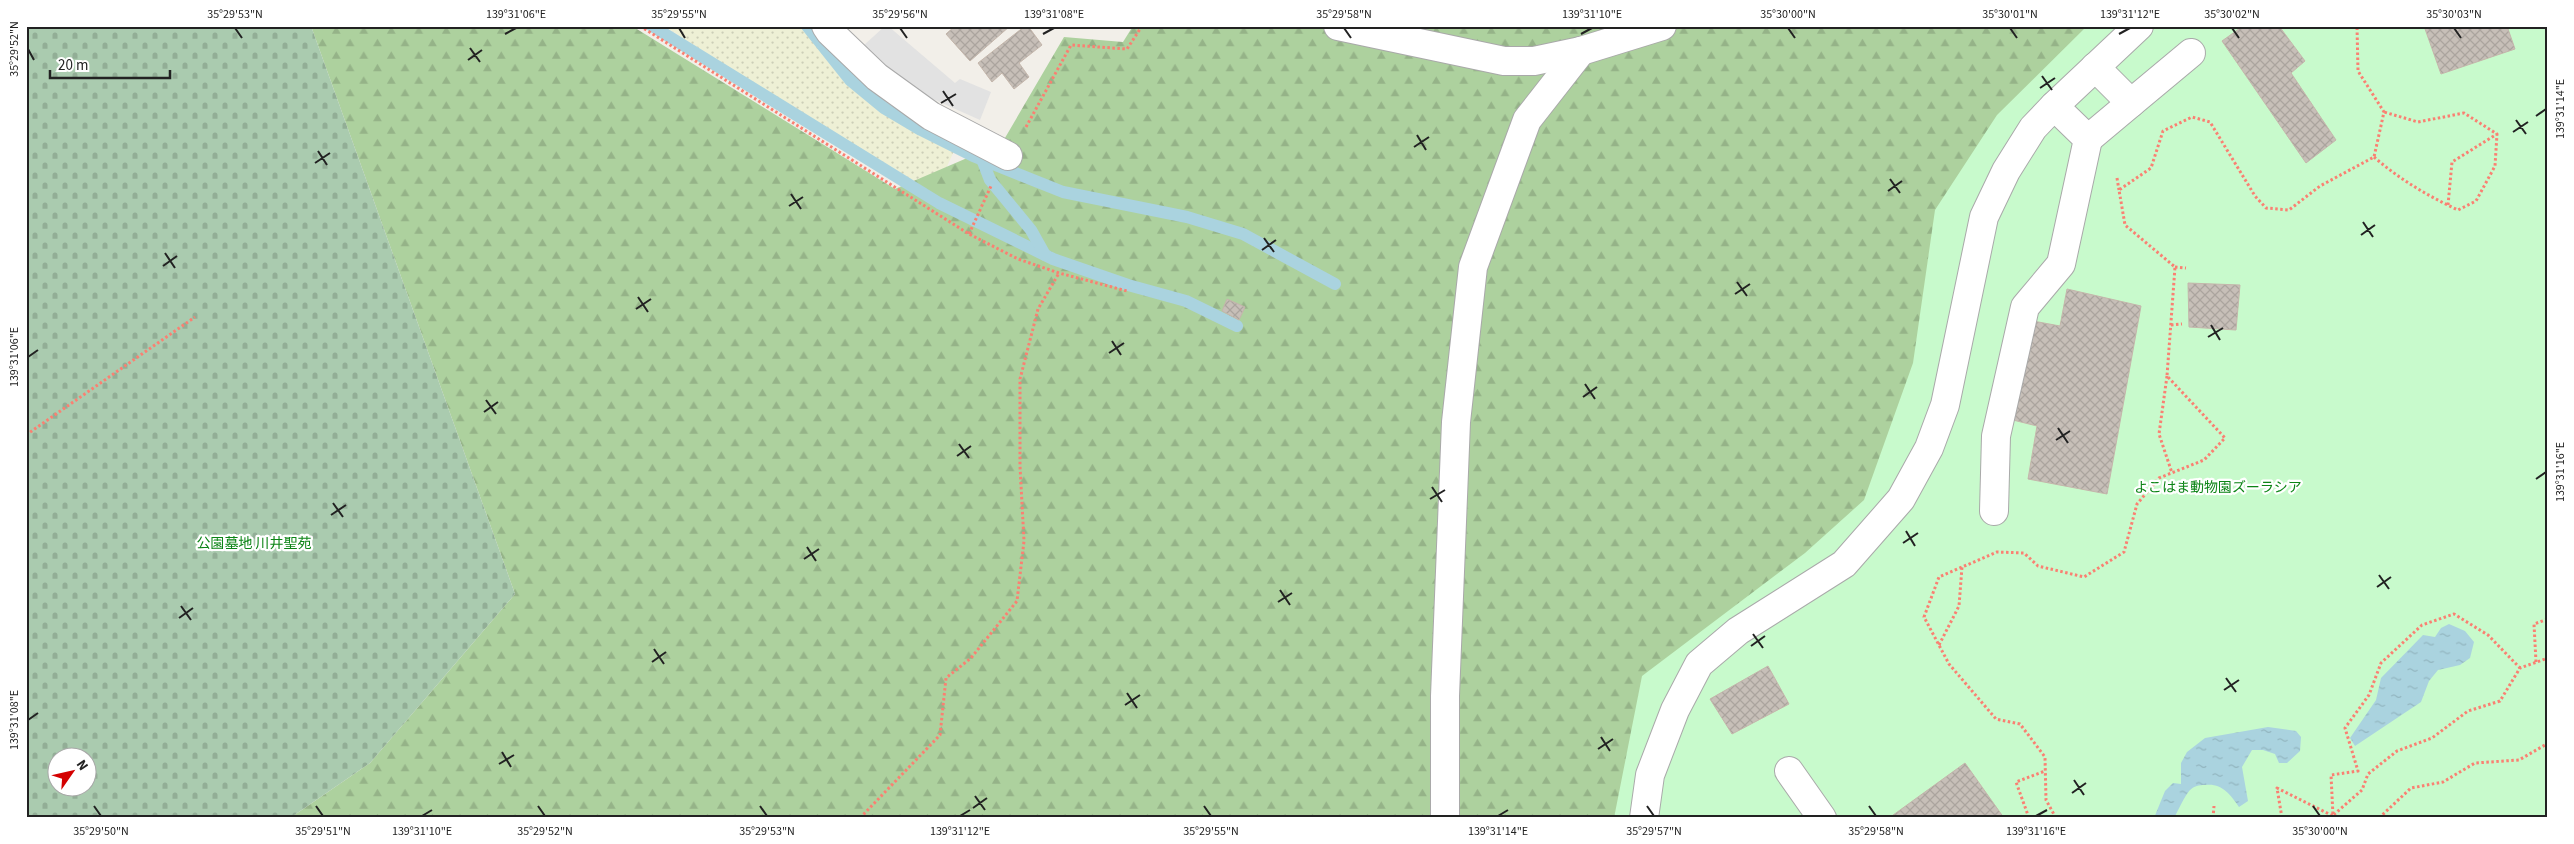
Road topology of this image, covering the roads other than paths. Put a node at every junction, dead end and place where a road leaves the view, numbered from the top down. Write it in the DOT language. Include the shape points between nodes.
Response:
graph roads {
  1 [pos="826,26"];
  2 [pos="1338,26"];
  3 [pos="1662,26"];
  4 [pos="2139,26"];
  5 [pos="1581,50"];
  6 [pos="2192,52"];
  7 [pos="2095,67"];
  8 [pos="2131,102"];
  9 [pos="2054,106"];
  10 [pos="2088,139"];
  11 [pos="1008,156"];
  12 [pos="1994,511"];
  13 [pos="1789,771"];
  14 [pos="1445,818"];
  15 [pos="1644,818"];
  16 [pos="1822,818"];
  1 -- 11 [label="street" via="876,77 931,116"];
  2 -- 5 [label="street" via="1504,61 1534,61"];
  3 -- 5 [label="street"];
  4 -- 7 [label="street"];
  5 -- 14 [label="street" via="1526,120 1473,268 1456,422 1445,696"];
  6 -- 8 [label="street"];
  7 -- 8 [label="street"];
  7 -- 9 [label="street"];
  8 -- 10 [label="street"];
  9 -- 10 [label="street"];
  9 -- 15 [label="street" via="2033,128 2006,171 1984,217 1945,405 1929,448 1901,499 1844,564 1738,631 1699,664 1675,710 1650,775"];
  10 -- 12 [label="street" via="2061,264 2025,307 1996,436"];
  13 -- 16 [label="street"];
}
